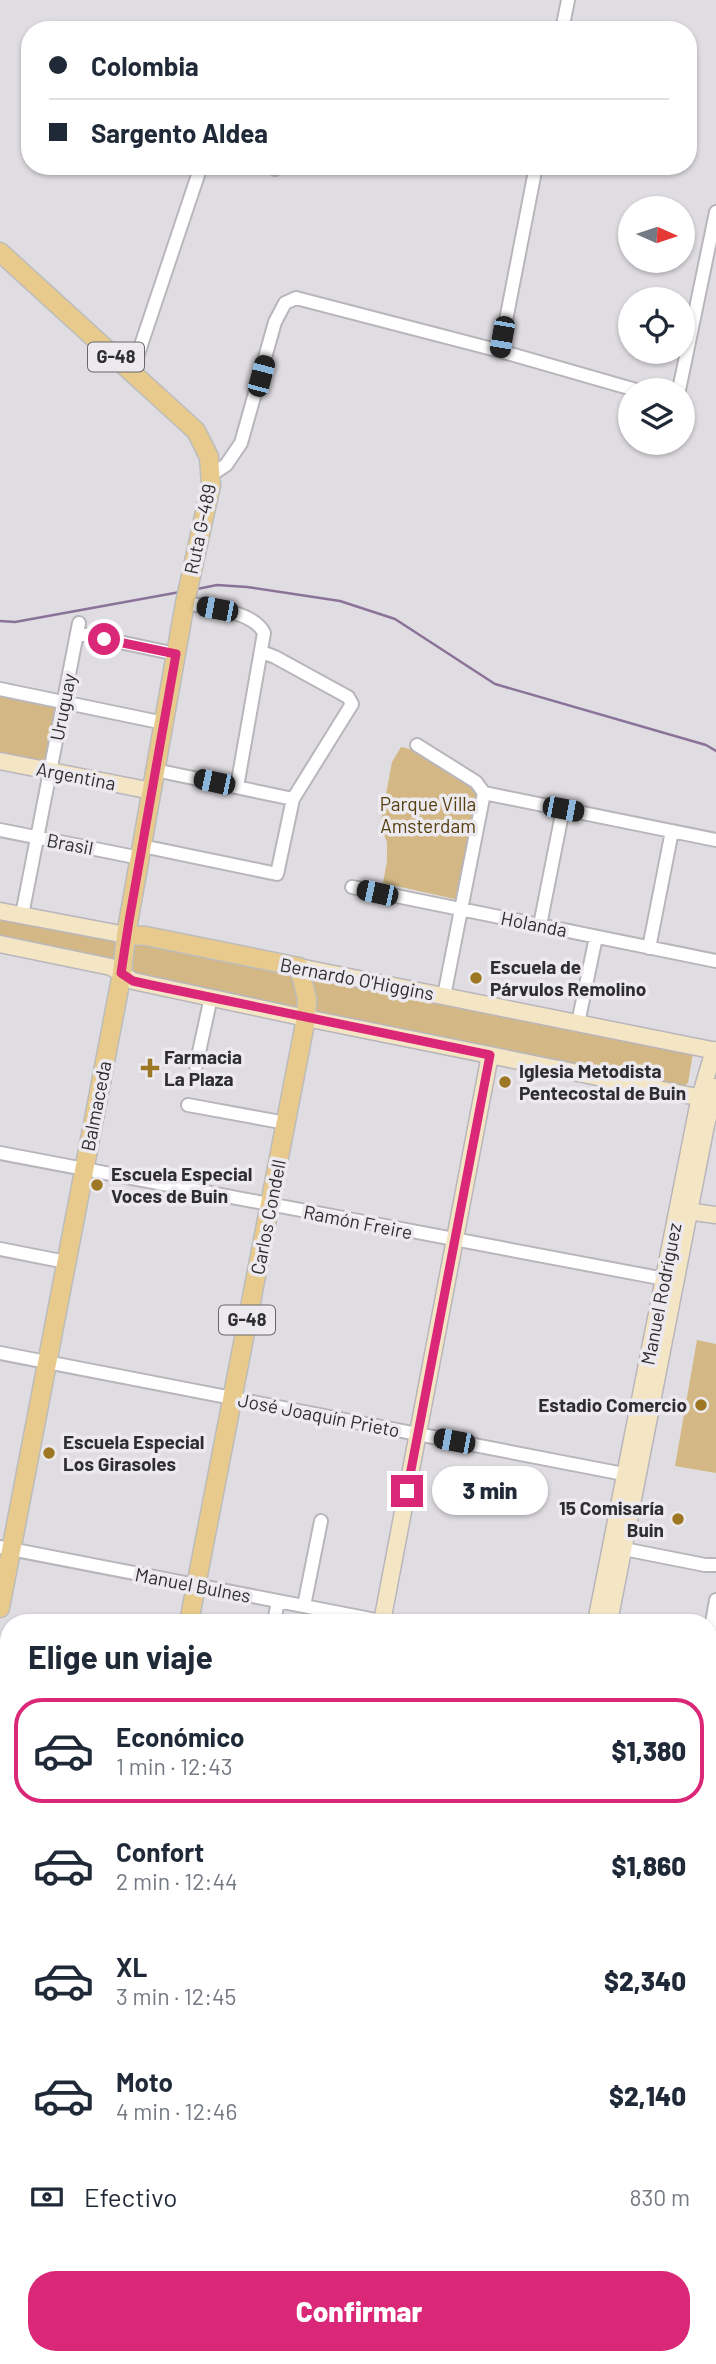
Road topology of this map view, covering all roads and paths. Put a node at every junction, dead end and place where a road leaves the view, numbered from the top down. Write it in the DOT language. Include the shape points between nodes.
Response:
graph roads {
  1 [pos="568,0"];
  2 [pos="564,21"];
  3 [pos="198,175"];
  4 [pos="534,175"];
  5 [pos="716,212"];
  6 [pos="0,252"];
  7 [pos="500,351"];
  8 [pos="132,372"];
  9 [pos="681,378"];
  10 [pos="618,385"];
  11 [pos="211,475"];
  12 [pos="187,595"];
  13 [pos="262,652"];
  14 [pos="176,654"];
  15 [pos="0,689"];
  16 [pos="64,702"];
  17 [pos="164,723"];
  18 [pos="417,745"];
  19 [pos="0,761"];
  20 [pos="155,770"];
  21 [pos="50,771"];
  22 [pos="237,787"];
  23 [pos="152,791"];
  24 [pos="484,793"];
  25 [pos="293,799"];
  26 [pos="563,809"];
  27 [pos="0,830"];
  28 [pos="672,831"];
  29 [pos="37,838"];
  30 [pos="716,839"];
  31 [pos="141,852"];
  32 [pos="352,887"];
  33 [pos="461,909"];
  34 [pos="0,911"];
  35 [pos="22,915"];
  36 [pos="540,925"];
  37 [pos="126,935"];
  38 [pos="596,937"];
  39 [pos="0,944"];
  40 [pos="649,947"];
  41 [pos="716,961"];
  42 [pos="299,967"];
  43 [pos="121,973"];
  44 [pos="444,996"];
  45 [pos="211,997"];
  46 [pos="306,1018"];
  47 [pos="578,1023"];
  48 [pos="715,1046"];
  49 [pos="490,1055"];
  50 [pos="196,1066"];
  51 [pos="709,1095"];
  52 [pos="188,1105"];
  53 [pos="286,1123"];
  54 [pos="0,1153"];
  55 [pos="84,1169"];
  56 [pos="270,1205"];
  57 [pos="684,1211"];
  58 [pos="716,1215"];
  59 [pos="455,1241"];
  60 [pos="0,1249"];
  61 [pos="0,1256"];
  62 [pos="66,1265"];
  63 [pos="670,1280"];
  64 [pos="0,1353"];
  65 [pos="47,1362"];
  66 [pos="232,1398"];
  67 [pos="418,1434"];
  68 [pos="631,1476"];
  69 [pos="321,1521"];
  70 [pos="6,1548"];
  71 [pos="624,1549"];
  72 [pos="716,1565"];
  73 [pos="196,1586"];
  74 [pos="278,1601"];
  75 [pos="304,1606"];
  76 [pos="0,1608"];
  77 [pos="191,1614"];
  78 [pos="276,1614"];
  79 [pos="344,1614"];
  80 [pos="384,1614"];
  81 [pos="598,1614"];
  82 [pos="611,1614"];
  1 -- 2 [label="street"];
  3 -- 8 [label="street"];
  4 -- 7 [label="street"];
  5 -- 9 [label="street"];
  6 -- 8 [label="main road, Ruta G-489 / G-48"];
  7 -- 10 [label="street"];
  7 -- 11 [label="street" via="306,299 290,299 275,322 241,443 226,465"];
  8 -- 11 [label="main road, Ruta G-489 / G-48" via="196,431 209,457"];
  11 -- 12 [label="main road, Ruta G-489 / G-48"];
  12 -- 13 [label="street" via="258,624 264,633"];
  12 -- 14 [label="main road, Balmaceda / G-48"];
  13 -- 22 [label="street"];
  13 -- 25 [label="street" via="352,701"];
  14 -- 16 [label="street, Uruguay" via="78,628"];
  14 -- 17 [label="main road, Balmaceda / G-48"];
  15 -- 16 [label="street"];
  16 -- 17 [label="street"];
  16 -- 21 [label="street, Uruguay"];
  17 -- 20 [label="main road, Balmaceda / G-48"];
  18 -- 24 [label="street" via="476,782"];
  19 -- 21 [label="main road, Argentina"];
  20 -- 22 [label="street"];
  20 -- 23 [label="main road, Balmaceda / G-48"];
  21 -- 23 [label="main road, Argentina"];
  21 -- 29 [label="street, Uruguay"];
  22 -- 25 [label="street"];
  23 -- 31 [label="main road, Balmaceda / G-48"];
  24 -- 26 [label="street"];
  24 -- 33 [label="street"];
  25 -- 31 [label="street" via="277,874"];
  26 -- 28 [label="street"];
  26 -- 36 [label="street"];
  27 -- 29 [label="street, Brasil"];
  28 -- 30 [label="street"];
  28 -- 40 [label="street"];
  29 -- 31 [label="street, Brasil"];
  29 -- 35 [label="street, Uruguay"];
  31 -- 37 [label="main road, Balmaceda / G-48"];
  32 -- 33 [label="street, Holanda"];
  33 -- 36 [label="street, Holanda"];
  33 -- 44 [label="street"];
  34 -- 35 [label="main road, Bernardo O'Higgins"];
  35 -- 37 [label="main road, Bernardo O'Higgins"];
  36 -- 38 [label="street, Holanda"];
  37 -- 42 [label="main road, Bernardo O'Higgins"];
  37 -- 43 [label="main road, Balmaceda"];
  38 -- 40 [label="street, Holanda"];
  38 -- 47 [label="street"];
  39 -- 43 [label="main road" via="111,967"];
  40 -- 41 [label="street, Holanda"];
  42 -- 44 [label="main road, Bernardo O'Higgins"];
  42 -- 46 [label="main road, G-48" via="307,999"];
  43 -- 45 [label="main road" via="133,981"];
  43 -- 55 [label="main road, Balmaceda"];
  44 -- 47 [label="main road, Bernardo O'Higgins"];
  45 -- 46 [label="main road"];
  45 -- 50 [label="street"];
  46 -- 49 [label="main road"];
  46 -- 53 [label="main road, Carlos Condell / G-48"];
  47 -- 48 [label="main road, Bernardo O'Higgins"];
  48 -- 51 [label="main road, Manuel Rodríguez"];
  49 -- 51 [label="main road"];
  49 -- 59 [label="main road"];
  51 -- 57 [label="main road, Manuel Rodríguez"];
  52 -- 53 [label="street"];
  53 -- 56 [label="main road, Carlos Condell / G-48"];
  54 -- 55 [label="street, Ramón Freire"];
  55 -- 56 [label="street, Ramón Freire"];
  55 -- 62 [label="main road, Balmaceda"];
  56 -- 59 [label="street, Ramón Freire"];
  56 -- 66 [label="main road, Carlos Condell / G-48"];
  57 -- 58 [label="main road"];
  57 -- 63 [label="main road, Manuel Rodríguez"];
  59 -- 63 [label="street, Ramón Freire"];
  59 -- 67 [label="main road"];
  60 -- 62 [label="street"];
  61 -- 62 [label="street"];
  62 -- 65 [label="main road, Balmaceda"];
  63 -- 68 [label="main road, Manuel Rodríguez"];
  64 -- 65 [label="street, José Joaquín Prieto"];
  65 -- 66 [label="street, José Joaquín Prieto"];
  65 -- 70 [label="main road, Balmaceda"];
  66 -- 67 [label="street, José Joaquín Prieto"];
  66 -- 73 [label="main road, Carlos Condell / G-48"];
  67 -- 68 [label="street, José Joaquín Prieto"];
  67 -- 80 [label="main road"];
  68 -- 71 [label="main road, Manuel Rodríguez"];
  68 -- 81 [label="main road, Manuel Rodríguez"];
  69 -- 75 [label="street"];
  70 -- 73 [label="street, Manuel Bulnes"];
  70 -- 76 [label="main road, Balmaceda"];
  71 -- 72 [label="street"];
  71 -- 82 [label="main road, Manuel Rodríguez"];
  73 -- 74 [label="street, Manuel Bulnes"];
  73 -- 77 [label="main road, Carlos Condell / G-48"];
  74 -- 75 [label="street, Manuel Bulnes"];
  74 -- 78 [label="street"];
  75 -- 79 [label="street, Manuel Bulnes"];
}
